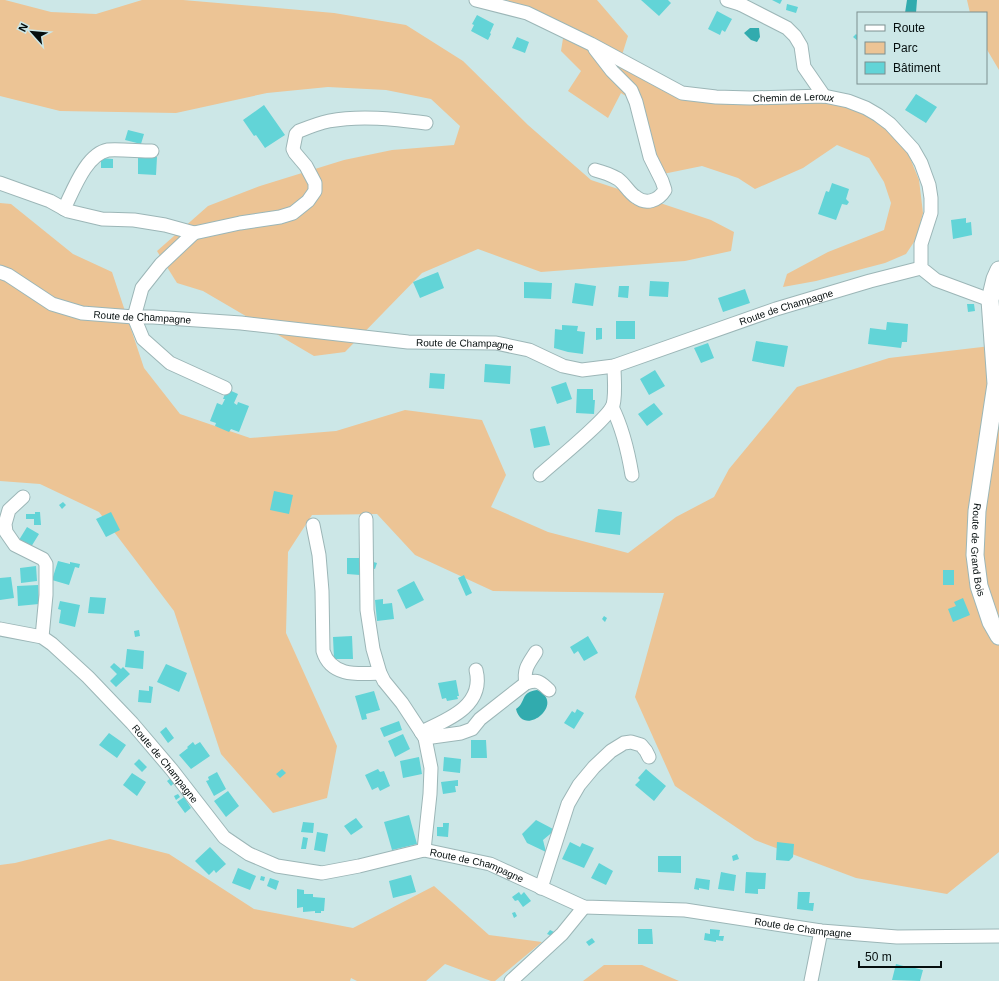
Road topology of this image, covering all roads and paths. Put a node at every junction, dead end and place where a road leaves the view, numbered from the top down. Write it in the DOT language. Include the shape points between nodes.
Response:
graph roads {
  1 [pos="476,0"];
  2 [pos="727,0"];
  3 [pos="739,2"];
  4 [pos="591,44"];
  5 [pos="824,96"];
  6 [pos="426,123"];
  7 [pos="152,151"];
  8 [pos="595,170"];
  9 [pos="0,183"];
  10 [pos="64,209"];
  11 [pos="194,233"];
  12 [pos="921,268"];
  13 [pos="999,270"];
  14 [pos="0,272"];
  15 [pos="990,300"];
  16 [pos="134,317"];
  17 [pos="614,366"];
  18 [pos="225,388"];
  19 [pos="612,407"];
  20 [pos="540,475"];
  21 [pos="632,475"];
  22 [pos="23,497"];
  23 [pos="366,519"];
  24 [pos="313,524"];
  25 [pos="0,628"];
  26 [pos="999,636"];
  27 [pos="42,638"];
  28 [pos="536,652"];
  29 [pos="476,670"];
  30 [pos="380,673"];
  31 [pos="526,683"];
  32 [pos="549,690"];
  33 [pos="423,735"];
  34 [pos="649,757"];
  35 [pos="424,850"];
  36 [pos="541,888"];
  37 [pos="584,907"];
  38 [pos="821,931"];
  39 [pos="999,936"];
  40 [pos="511,981"];
  41 [pos="811,981"];
  1 -- 4 [label="street, Chemin de Leroux" via="527,13"];
  2 -- 3 [label="street"];
  3 -- 5 [label="street" via="787,28 795,36 801,46 804,67"];
  4 -- 5 [label="street, Chemin de Leroux" via="682,93 750,98"];
  4 -- 8 [label="street" via="612,72 631,90 650,157 664,190 662,195 652,202 644,201 636,198 620,181"];
  5 -- 12 [label="street, Chemin de Leroux" via="866,108 878,115 913,149 921,163 929,185 931,213 921,244"];
  6 -- 11 [label="street" via="365,118 329,121 299,131 293,149 315,183 315,191 308,201 280,218"];
  7 -- 10 [label="street" via="108,150 97,154 86,166"];
  9 -- 10 [label="street" via="50,200"];
  10 -- 11 [label="street" via="102,219 134,220"];
  11 -- 16 [label="street" via="161,264 142,288"];
  12 -- 15 [label="street" via="936,280"];
  12 -- 17 [label="street, Route de Champagne" via="776,309"];
  13 -- 15 [label="main road, Route de Grand Bois"];
  14 -- 16 [label="street, Route de Champagne" via="52,304 82,313"];
  15 -- 26 [label="main road, Route de Grand Bois" via="996,384 977,511 975,555 980,586 991,622"];
  16 -- 17 [label="street, Route de Champagne" via="241,323 408,342 496,343 529,350 564,366 582,370"];
  16 -- 18 [label="street" via="143,339 170,363"];
  17 -- 19 [label="street"];
  19 -- 20 [label="street" via="597,424"];
  19 -- 21 [label="street" via="625,439"];
  22 -- 27 [label="street" via="9,510 5,524 6,532 15,546 43,559 46,564"];
  23 -- 30 [label="street" via="367,610 373,649"];
  24 -- 30 [label="street" via="319,555 325,657 329,663 345,673"];
  25 -- 27 [label="street, Route de Champagne"];
  27 -- 35 [label="street, Route de Champagne" via="88,677 132,723 224,837 249,854 277,866 322,873"];
  28 -- 31 [label="street" via="525,669"];
  29 -- 33 [label="street" via="477,685 464,708"];
  30 -- 33 [label="street"];
  31 -- 32 [label="street" via="539,681"];
  31 -- 33 [label="street" via="480,719 472,729 462,733"];
  33 -- 35 [label="street" via="431,768"];
  34 -- 36 [label="street" via="641,745 624,743 611,751 579,785 568,804"];
  35 -- 36 [label="street, Route de Champagne" via="490,864"];
  36 -- 37 [label="street, Route de Champagne"];
  37 -- 38 [label="street, Route de Champagne" via="686,910"];
  37 -- 40 [label="street" via="562,934"];
  38 -- 39 [label="street, Route de Champagne" via="897,937"];
  38 -- 41 [label="street"];
}
